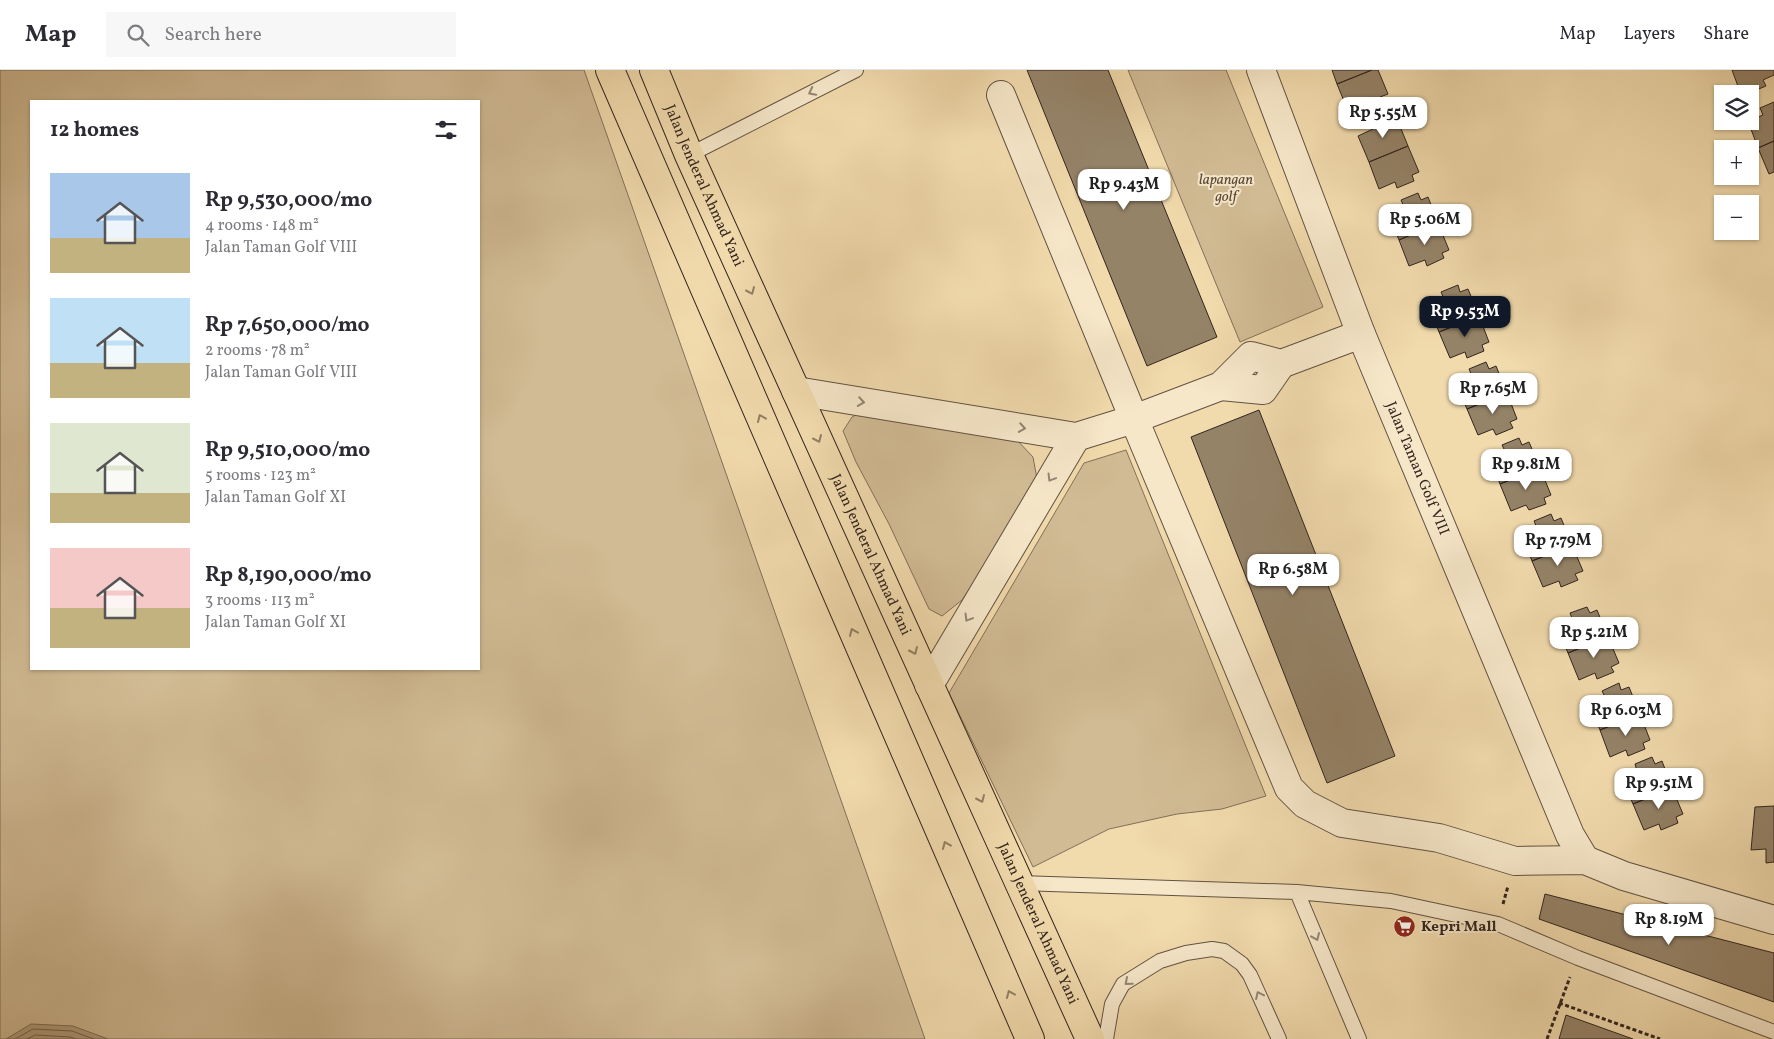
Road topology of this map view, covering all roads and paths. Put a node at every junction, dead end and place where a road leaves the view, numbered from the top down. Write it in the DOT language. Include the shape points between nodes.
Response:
graph roads {
  1 [pos="610,70"];
  2 [pos="654,70"];
  3 [pos="856,70"];
  4 [pos="1261,70"];
  5 [pos="1001,95"];
  6 [pos="690,155"];
  7 [pos="1361,334"];
  8 [pos="796,391"];
  9 [pos="1134,419"];
  10 [pos="1076,436"];
  11 [pos="929,685"];
  12 [pos="1585,860"];
  13 [pos="1514,861"];
  14 [pos="1019,884"];
  15 [pos="1297,892"];
  16 [pos="1767,912"];
  17 [pos="1498,924"];
  18 [pos="1578,958"];
  19 [pos="1559,1003"];
  20 [pos="1774,1032"];
  21 [pos="1030,1039"];
  22 [pos="1090,1039"];
  23 [pos="1106,1039"];
  24 [pos="1279,1039"];
  25 [pos="1358,1039"];
  26 [pos="1547,1039"];
  27 [pos="1660,1039"];
  21 -- 1 [label="highway, one-way"];
  2 -- 6 [label="highway, Jalan Jenderal Ahmad Yani"];
  3 -- 6 [label="lane, one-way"];
  4 -- 7 [label="street, Jalan Taman Golf VIII"];
  5 -- 9 [label="street"];
  6 -- 8 [label="highway, Jalan Jenderal Ahmad Yani, one-way"];
  7 -- 9 [label="street" via="1281,364 1251,356 1221,386"];
  7 -- 12 [label="street, Jalan Taman Golf VIII" via="1570,835"];
  8 -- 10 [label="street, one-way"];
  8 -- 11 [label="highway, Jalan Jenderal Ahmad Yani, one-way"];
  9 -- 10 [label="street"];
  9 -- 13 [label="street" via="1289,788 1305,804 1342,823 1439,838"];
  10 -- 11 [label="street, one-way"];
  11 -- 14 [label="highway, Jalan Jenderal Ahmad Yani, one-way"];
  12 -- 13 [label="street"];
  12 -- 16 [label="street" via="1624,876"];
  13 -- 17 [label="path"];
  14 -- 15 [label="lane"];
  14 -- 22 [label="highway, Jalan Jenderal Ahmad Yani"];
  15 -- 17 [label="lane" via="1391,901"];
  15 -- 25 [label="lane, one-way"];
  17 -- 18 [label="lane"];
  18 -- 19 [label="path"];
  18 -- 20 [label="lane"];
  19 -- 26 [label="path"];
  19 -- 27 [label="path"];
  24 -- 23 [label="lane, one-way" via="1242,964 1224,951 1212,948 1160,961 1123,984 1112,1004"];
}
